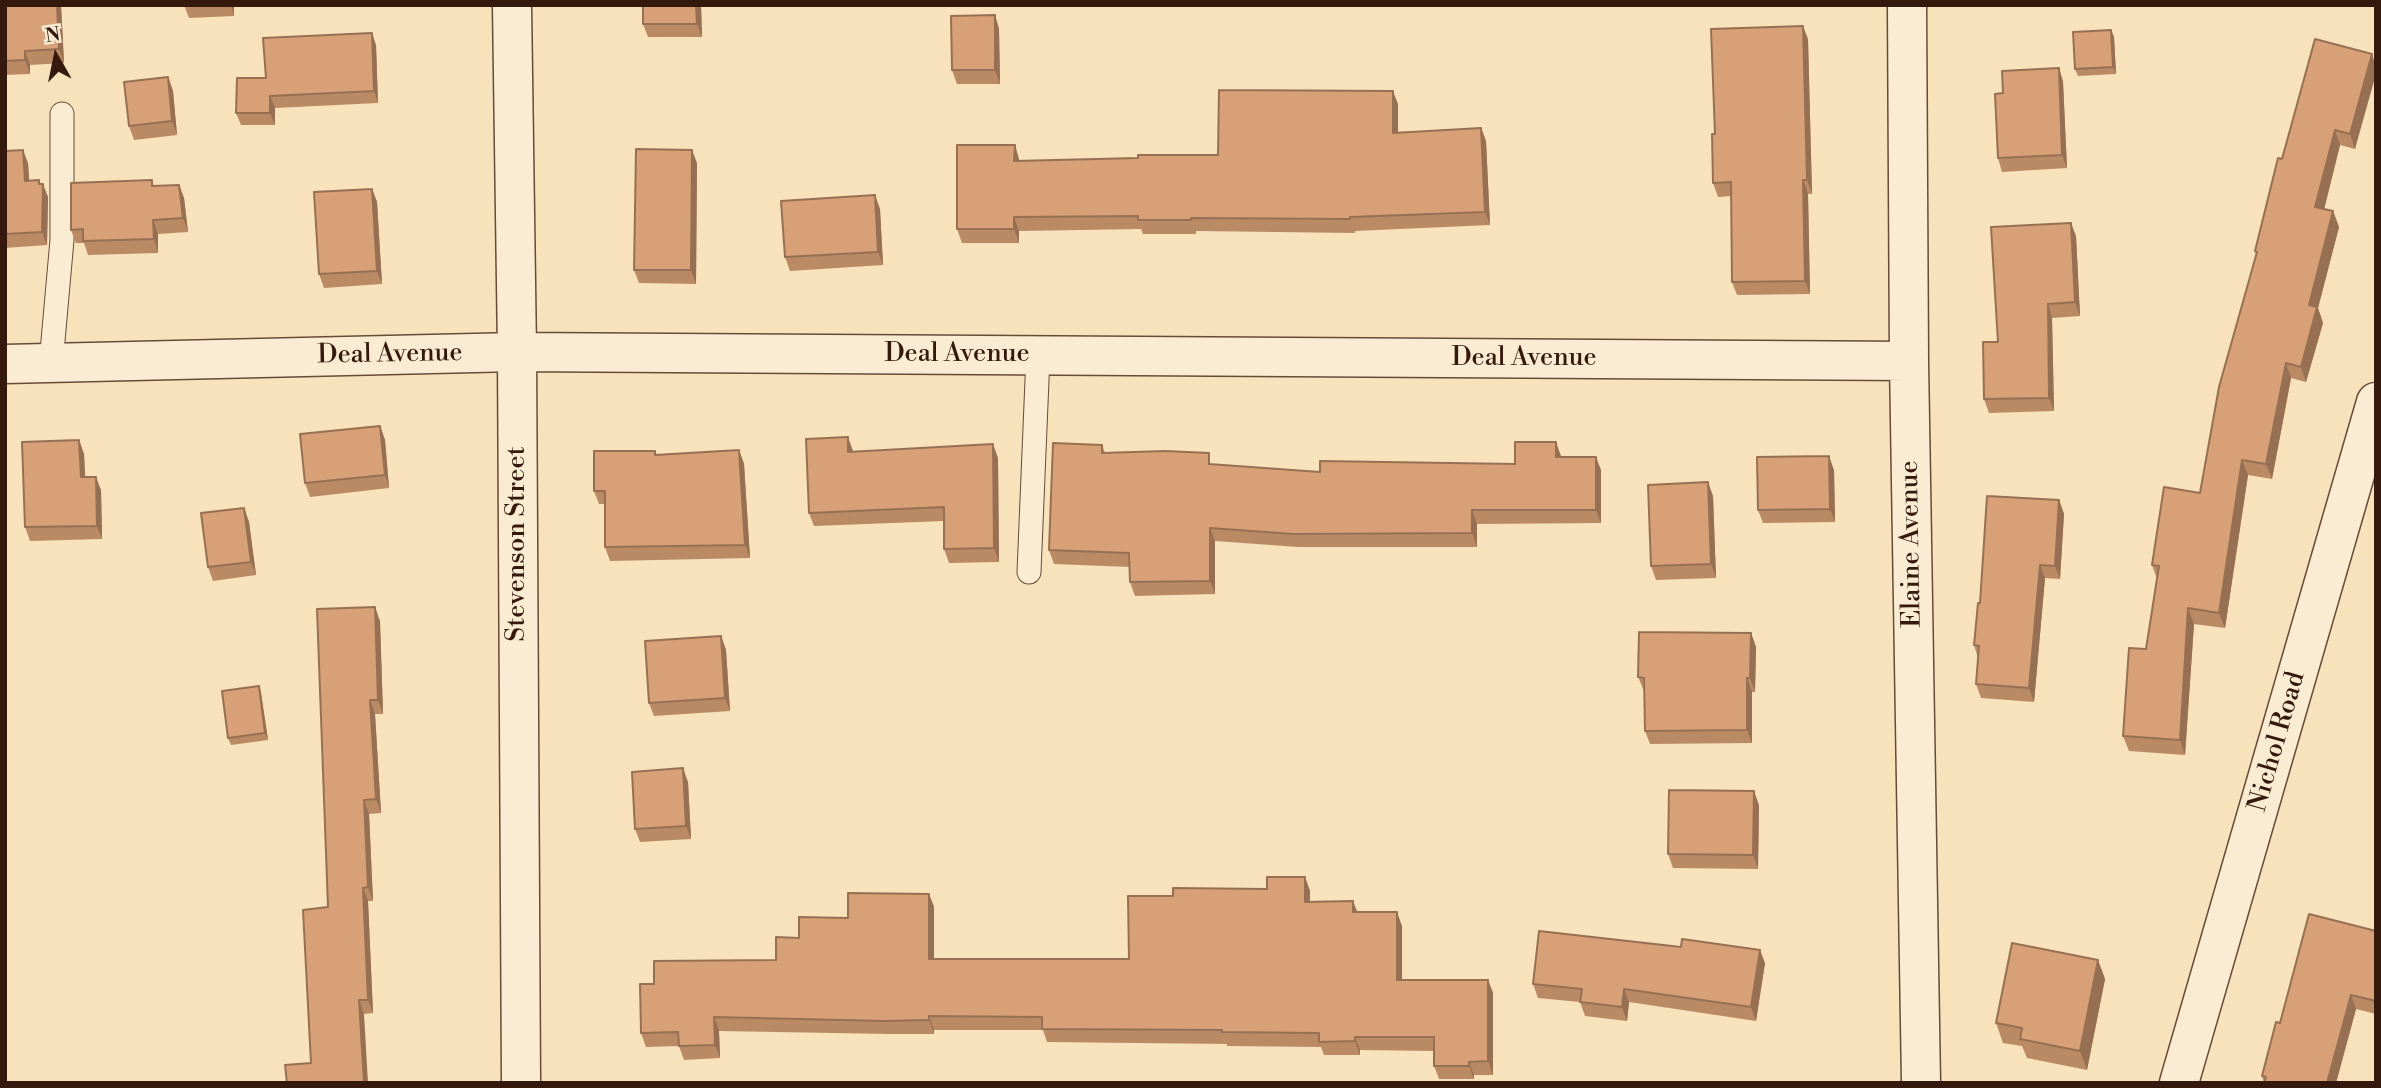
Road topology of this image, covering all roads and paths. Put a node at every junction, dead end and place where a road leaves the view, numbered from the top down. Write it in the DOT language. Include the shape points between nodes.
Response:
graph roads {
  1 [pos="512,5"];
  2 [pos="1907,5"];
  3 [pos="62,114"];
  4 [pos="517,352"];
  5 [pos="1038,356"];
  6 [pos="1909,361"];
  7 [pos="51,363"];
  8 [pos="5,364"];
  9 [pos="2376,402"];
  10 [pos="1030,572"];
  11 [pos="521,1083"];
  12 [pos="1921,1083"];
  13 [pos="2179,1083"];
  1 -- 4 [label="street, Stevenson Street"];
  2 -- 6 [label="street, Elaine Avenue"];
  3 -- 7 [label="lane" via="62,240"];
  4 -- 5 [label="street, Deal Avenue"];
  4 -- 7 [label="street, Deal Avenue"];
  4 -- 11 [label="street, Stevenson Street"];
  5 -- 6 [label="street, Deal Avenue"];
  5 -- 10 [label="lane"];
  6 -- 12 [label="street, Elaine Avenue"];
  7 -- 8 [label="street, Deal Avenue"];
  9 -- 13 [label="street, Nichol Road"];
}
